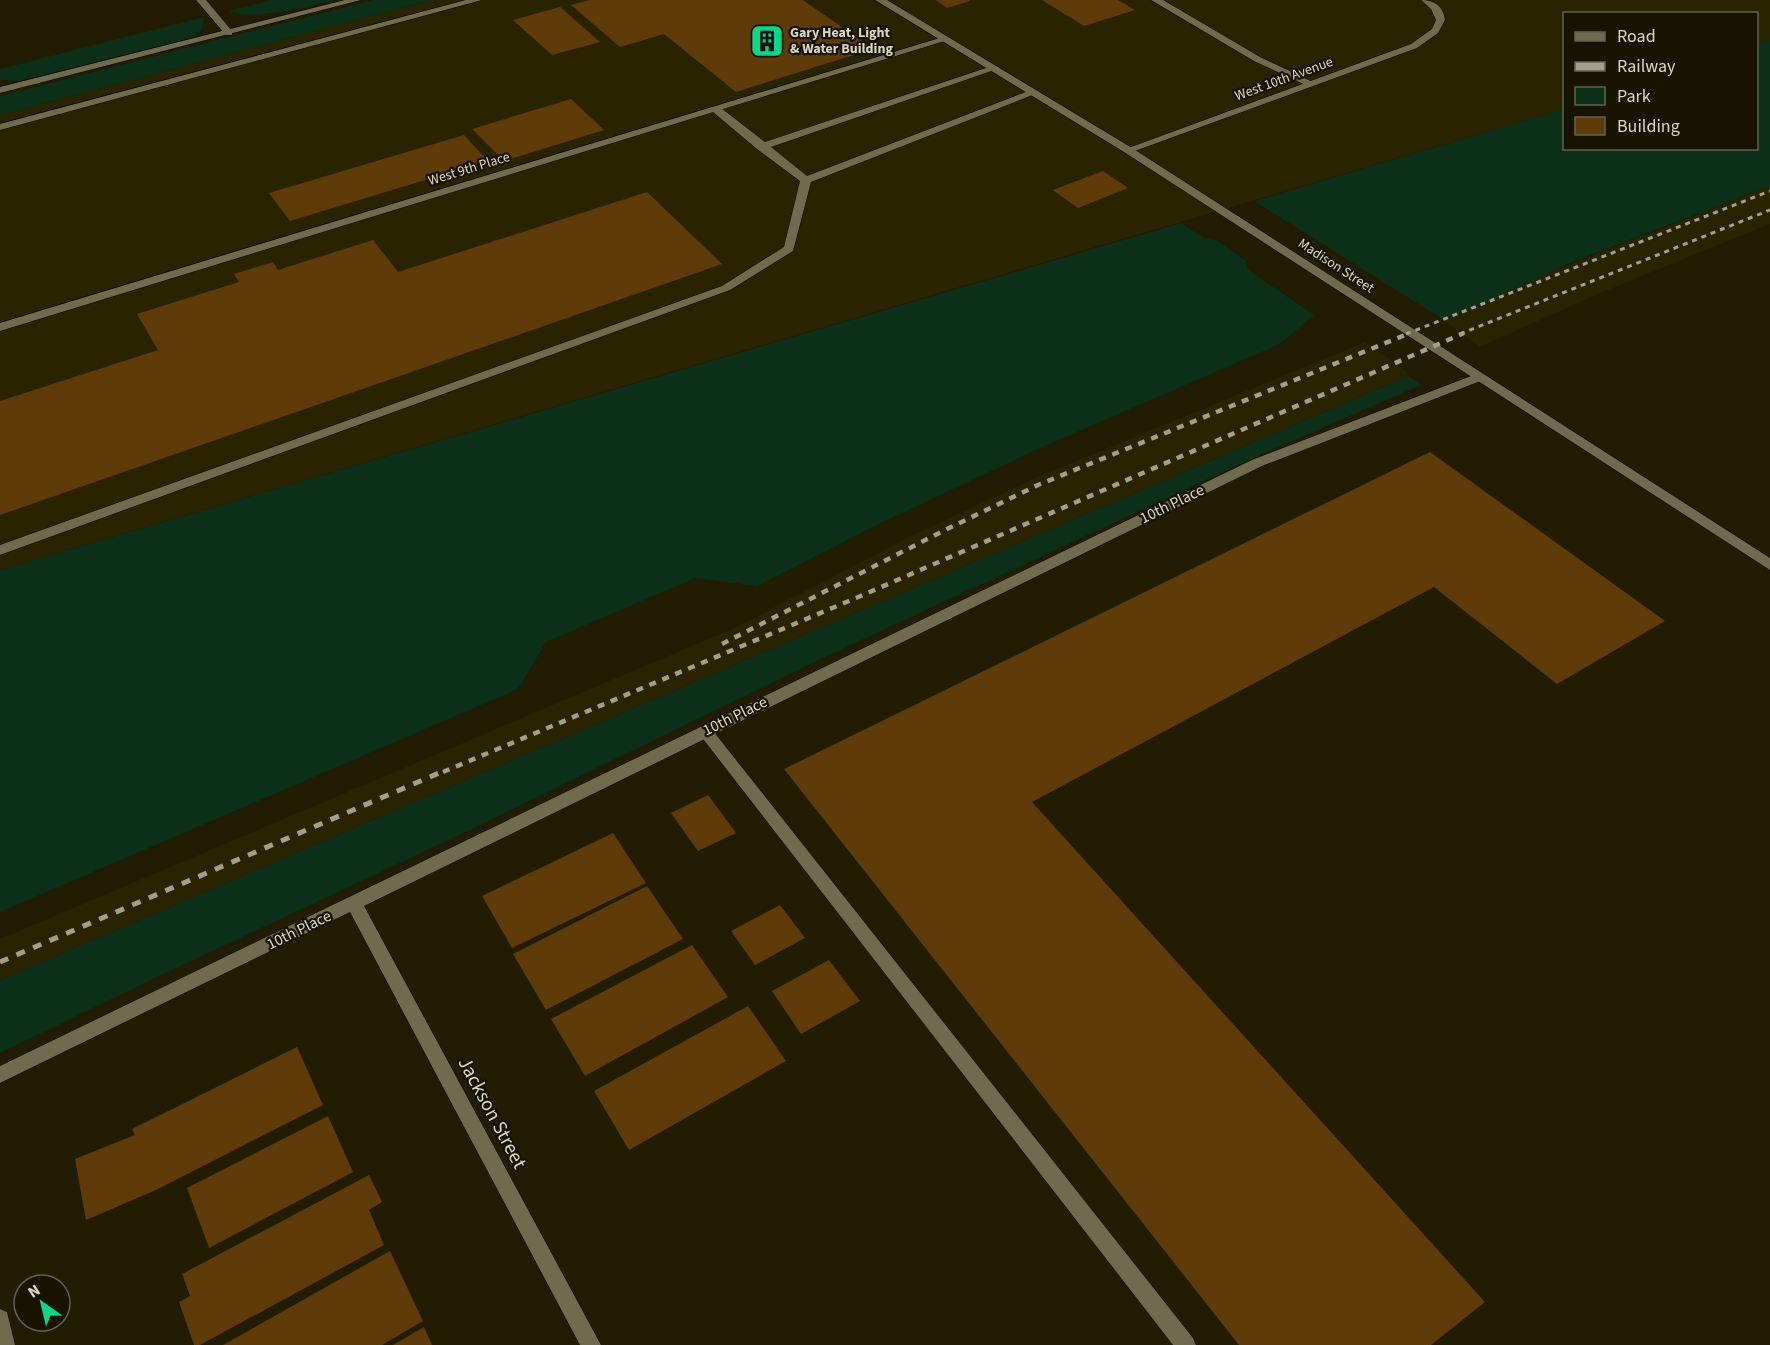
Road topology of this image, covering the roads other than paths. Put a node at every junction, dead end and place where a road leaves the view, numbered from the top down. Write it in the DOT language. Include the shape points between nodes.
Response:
graph roads {
  1 [pos="201,0"];
  2 [pos="356,0"];
  3 [pos="477,0"];
  4 [pos="880,0"];
  5 [pos="1156,0"];
  6 [pos="1426,0"];
  7 [pos="229,33"];
  8 [pos="946,39"];
  9 [pos="995,68"];
  10 [pos="1312,84"];
  11 [pos="0,90"];
  12 [pos="1035,92"];
  13 [pos="717,110"];
  14 [pos="0,127"];
  15 [pos="761,147"];
  16 [pos="1128,150"];
  17 [pos="806,180"];
  18 [pos="0,327"];
  19 [pos="1479,377"];
  20 [pos="0,550"];
  21 [pos="1770,565"];
  22 [pos="705,731"];
  23 [pos="354,903"];
  24 [pos="0,1075"];
  25 [pos="0,1319"];
  26 [pos="5,1345"];
  27 [pos="591,1345"];
  28 [pos="1186,1345"];
  1 -- 7 [label="street"];
  2 -- 7 [label="street"];
  3 -- 14 [label="street"];
  4 -- 8 [label="street, Madison Street"];
  5 -- 10 [label="street" via="1257,59"];
  6 -- 10 [label="street, West 10th Avenue" via="1439,12 1441,22 1437,31 1414,46"];
  7 -- 11 [label="street"];
  8 -- 9 [label="street, Madison Street"];
  8 -- 13 [label="street, West 9th Place"];
  9 -- 12 [label="street, Madison Street"];
  9 -- 15 [label="street"];
  10 -- 16 [label="street, West 10th Avenue"];
  12 -- 16 [label="street, Madison Street"];
  12 -- 17 [label="street"];
  13 -- 15 [label="street"];
  13 -- 18 [label="street, West 9th Place"];
  15 -- 17 [label="street"];
  16 -- 19 [label="street, Madison Street"];
  17 -- 20 [label="street" via="789,249 726,288"];
  19 -- 21 [label="street, Madison Street"];
  19 -- 22 [label="street, 10th Place" via="1257,463"];
  22 -- 23 [label="street, 10th Place"];
  22 -- 28 [label="street"];
  23 -- 24 [label="street, 10th Place"];
  23 -- 27 [label="street, Jackson Street"];
  25 -- 26 [label="street"];
}
